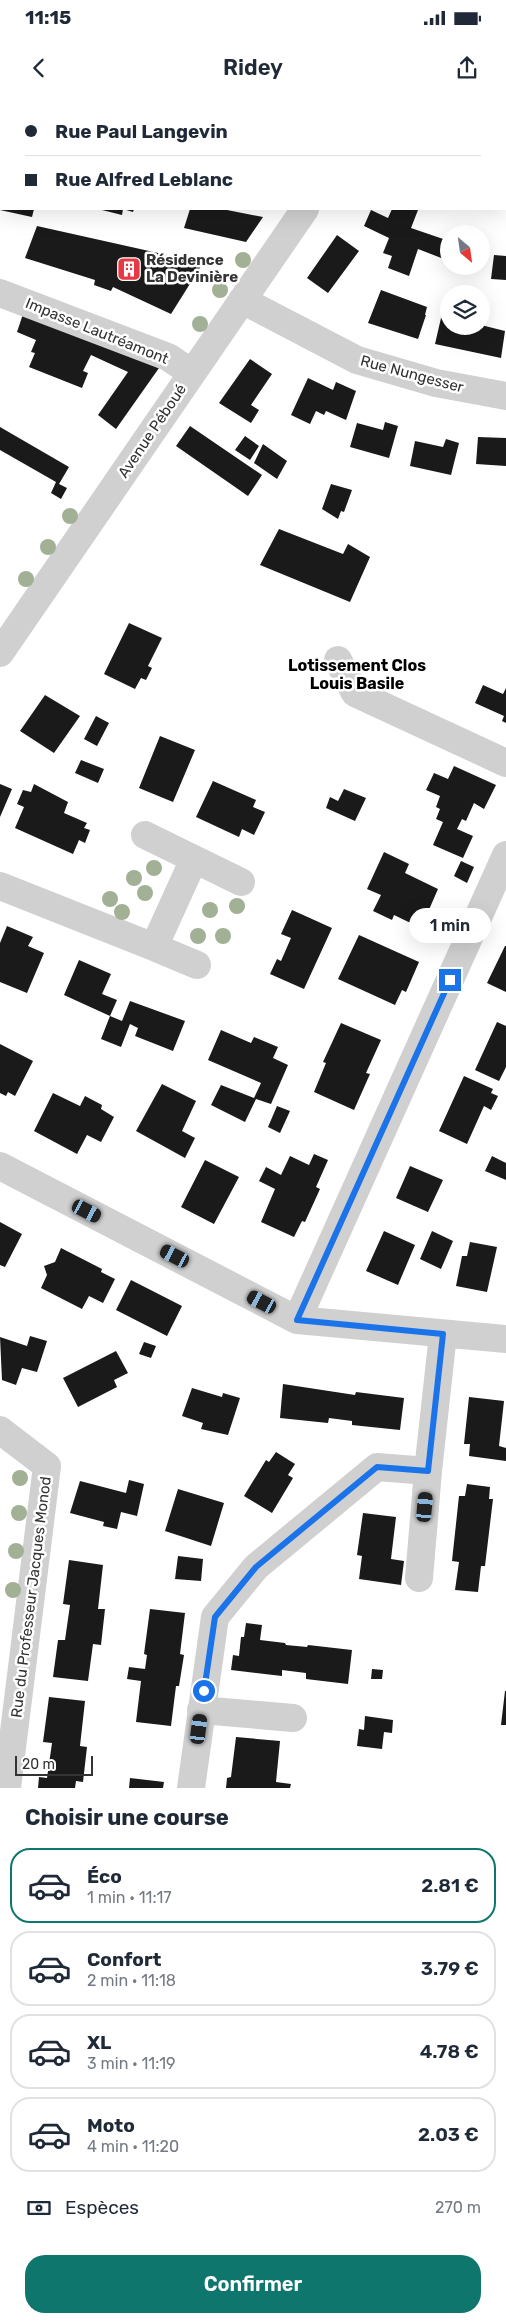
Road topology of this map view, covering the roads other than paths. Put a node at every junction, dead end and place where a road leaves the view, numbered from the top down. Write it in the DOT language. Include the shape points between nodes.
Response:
graph roads {
  1 [pos="304,210"];
  2 [pos="0,292"];
  3 [pos="242,300"];
  4 [pos="192,373"];
  5 [pos="506,396"];
  6 [pos="0,653"];
  7 [pos="338,660"];
  8 [pos="506,763"];
  9 [pos="145,835"];
  10 [pos="506,855"];
  11 [pos="194,859"];
  12 [pos="241,882"];
  13 [pos="0,886"];
  14 [pos="154,947"];
  15 [pos="197,965"];
  16 [pos="0,1166"];
  17 [pos="297,1320"];
  18 [pos="443,1334"];
  19 [pos="506,1339"];
  20 [pos="0,1430"];
  21 [pos="428,1471"];
  22 [pos="419,1578"];
  23 [pos="201,1710"];
  24 [pos="293,1718"];
  25 [pos="6,1788"];
  26 [pos="191,1788"];
  1 -- 3 [label="street, Avenue Péboué"];
  2 -- 4 [label="street, Impasse Lautréamont" via="168,357"];
  3 -- 4 [label="street, Avenue Péboué"];
  3 -- 5 [label="street, Rue Nungesser" via="357,360 436,383"];
  4 -- 6 [label="street, Avenue Péboué"];
  7 -- 8 [label="street" via="355,693"];
  9 -- 11 [label="street"];
  10 -- 17 [label="street"];
  11 -- 12 [label="street"];
  11 -- 14 [label="street"];
  13 -- 14 [label="street"];
  14 -- 15 [label="street"];
  16 -- 17 [label="street"];
  17 -- 18 [label="street"];
  18 -- 19 [label="street"];
  18 -- 21 [label="street"];
  20 -- 25 [label="street, Rue du Professeur Jacques Monod" via="47,1466"];
  21 -- 22 [label="street"];
  21 -- 23 [label="street" via="377,1467 256,1567 215,1617"];
  23 -- 24 [label="street"];
  23 -- 26 [label="street"];
}
